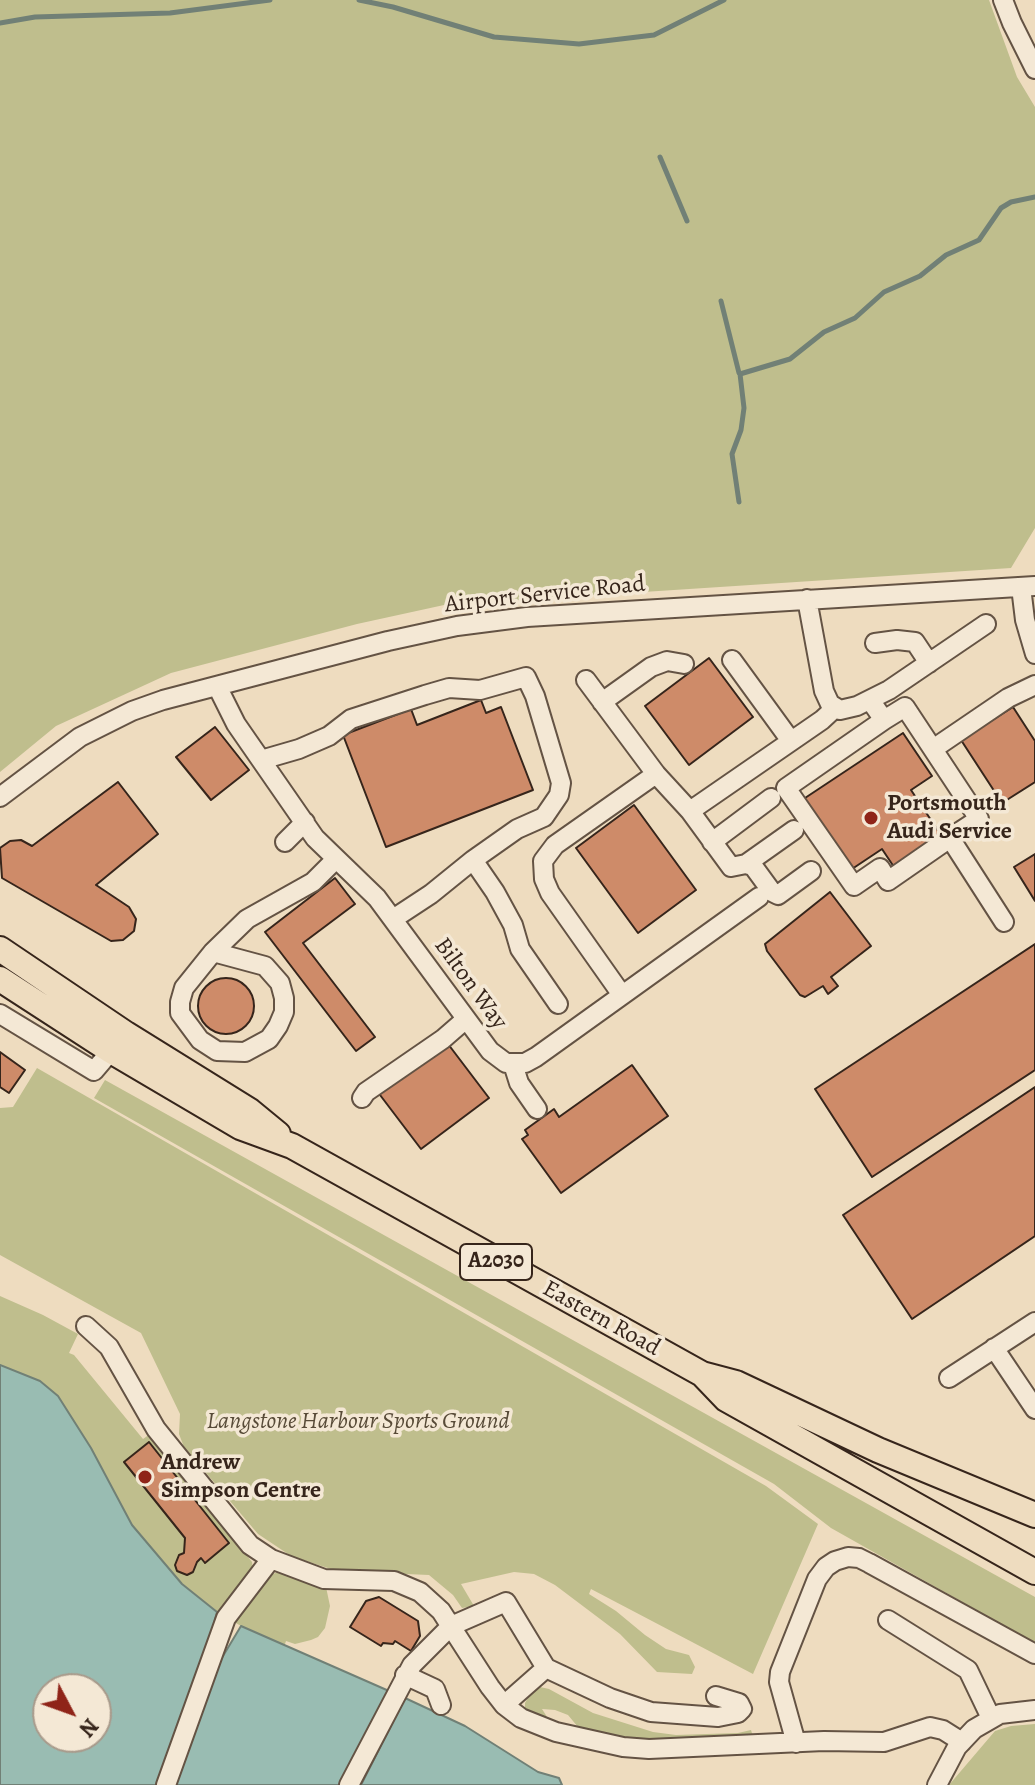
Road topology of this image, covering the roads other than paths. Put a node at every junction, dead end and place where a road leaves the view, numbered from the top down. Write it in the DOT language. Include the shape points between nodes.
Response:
graph roads {
  1 [pos="1003,0"];
  2 [pos="1035,69"];
  3 [pos="1028,586"];
  4 [pos="807,599"];
  5 [pos="986,624"];
  6 [pos="875,643"];
  7 [pos="1035,654"];
  8 [pos="732,660"];
  9 [pos="929,663"];
  10 [pos="684,664"];
  11 [pos="586,680"];
  12 [pos="1035,685"];
  13 [pos="217,686"];
  14 [pos="870,700"];
  15 [pos="602,702"];
  16 [pos="835,708"];
  17 [pos="884,720"];
  18 [pos="791,741"];
  19 [pos="933,749"];
  20 [pos="261,760"];
  21 [pos="656,774"];
  22 [pos="0,797"];
  23 [pos="771,798"];
  24 [pos="690,811"];
  25 [pos="305,822"];
  26 [pos="794,830"];
  27 [pos="950,838"];
  28 [pos="285,842"];
  29 [pos="712,842"];
  30 [pos="335,860"];
  31 [pos="473,860"];
  32 [pos="746,864"];
  33 [pos="811,871"];
  34 [pos="759,897"];
  35 [pos="393,919"];
  36 [pos="1004,922"];
  37 [pos="0,949"];
  38 [pos="213,952"];
  39 [pos="0,979"];
  40 [pos="622,995"];
  41 [pos="558,1004"];
  42 [pos="0,1014"];
  43 [pos="466,1019"];
  44 [pos="111,1051"];
  45 [pos="513,1064"];
  46 [pos="362,1098"];
  47 [pos="537,1109"];
  48 [pos="292,1146"];
  49 [pos="86,1326"];
  50 [pos="1033,1328"];
  51 [pos="994,1348"];
  52 [pos="702,1374"];
  53 [pos="949,1378"];
  54 [pos="1035,1409"];
  55 [pos="1035,1515"];
  56 [pos="271,1559"];
  57 [pos="1035,1572"];
  58 [pos="888,1620"];
  59 [pos="451,1626"];
  60 [pos="1035,1654"];
  61 [pos="546,1668"];
  62 [pos="405,1675"];
  63 [pos="716,1696"];
  64 [pos="441,1705"];
  65 [pos="504,1705"];
  66 [pos="1035,1710"];
  67 [pos="991,1718"];
  68 [pos="962,1742"];
  69 [pos="796,1743"];
  70 [pos="166,1785"];
  71 [pos="349,1785"];
  72 [pos="937,1785"];
  1 -- 2 [label="street"];
  3 -- 4 [label="street, Airport Service Road"];
  3 -- 7 [label="street" via="1025,620"];
  4 -- 13 [label="street, Airport Service Road" via="457,626"];
  4 -- 16 [label="street" via="824,691"];
  5 -- 9 [label="street"];
  6 -- 9 [label="street" via="915,642"];
  8 -- 18 [label="street"];
  9 -- 14 [label="street"];
  10 -- 15 [label="street" via="667,661 651,667"];
  11 -- 15 [label="street"];
  12 -- 19 [label="street"];
  13 -- 20 [label="street, Bilton Way"];
  13 -- 22 [label="street, Airport Service Road" via="101,725"];
  14 -- 16 [label="street" via="849,709"];
  14 -- 17 [label="street"];
  15 -- 21 [label="street"];
  16 -- 18 [label="street"];
  17 -- 19 [label="street" via="905,707"];
  17 -- 27 [label="street" via="786,788 854,886 880,868 888,881"];
  18 -- 24 [label="street"];
  19 -- 27 [label="street" via="979,819"];
  20 -- 25 [label="street, Bilton Way"];
  20 -- 31 [label="street" via="329,736 351,719 425,695 449,688 480,690 526,677 561,783 559,795 544,817"];
  21 -- 24 [label="street"];
  21 -- 40 [label="street" via="555,845 543,861 550,893"];
  23 -- 29 [label="street"];
  24 -- 29 [label="street"];
  25 -- 28 [label="street"];
  25 -- 30 [label="street, Bilton Way"];
  26 -- 32 [label="street"];
  27 -- 36 [label="street"];
  29 -- 32 [label="street" via="731,867"];
  30 -- 35 [label="street, Bilton Way"];
  30 -- 38 [label="street" via="313,882 247,919"];
  31 -- 35 [label="street"];
  31 -- 41 [label="street" via="513,925 520,949"];
  32 -- 33 [label="street" via="778,895"];
  34 -- 40 [label="street"];
  35 -- 43 [label="street, Bilton Way"];
  37 -- 48 [label="main road, Eastern Road / A2030" via="250,1111"];
  38 -- 38 [label="street" via="265,966 280,983 284,1012 278,1026 269,1039 245,1052 217,1051 200,1040 180,1013 184,988"];
  39 -- 44 [label="main road, Eastern Road / A2030"];
  40 -- 45 [label="street" via="536,1057"];
  42 -- 44 [label="street" via="94,1071"];
  43 -- 45 [label="street, Bilton Way" via="498,1059"];
  43 -- 46 [label="street"];
  44 -- 48 [label="main road, Eastern Road / A2030" via="240,1127"];
  45 -- 47 [label="street"];
  48 -- 52 [label="main road, Eastern Road / A2030"];
  49 -- 56 [label="street" via="109,1347 156,1429 240,1536"];
  50 -- 51 [label="street"];
  51 -- 53 [label="street"];
  51 -- 54 [label="street"];
  52 -- 55 [label="main road, Eastern Road / A2030" via="736,1383"];
  52 -- 57 [label="main road, Eastern Road / A2030" via="726,1399"];
  56 -- 59 [label="street" via="324,1579 406,1584 431,1601"];
  56 -- 70 [label="street" via="226,1618"];
  58 -- 67 [label="street" via="968,1670"];
  59 -- 61 [label="street" via="506,1602"];
  59 -- 62 [label="street"];
  59 -- 65 [label="street"];
  60 -- 69 [label="street" via="859,1558 835,1561 817,1579 780,1672"];
  61 -- 63 [label="street" via="651,1712 718,1717 742,1709 739,1703"];
  61 -- 65 [label="street"];
  62 -- 64 [label="street" via="435,1689"];
  62 -- 71 [label="street"];
  65 -- 69 [label="street" via="542,1728 623,1747"];
  66 -- 67 [label="street"];
  67 -- 68 [label="street"];
  68 -- 69 [label="street" via="930,1727 884,1742"];
  68 -- 72 [label="street"];
}
